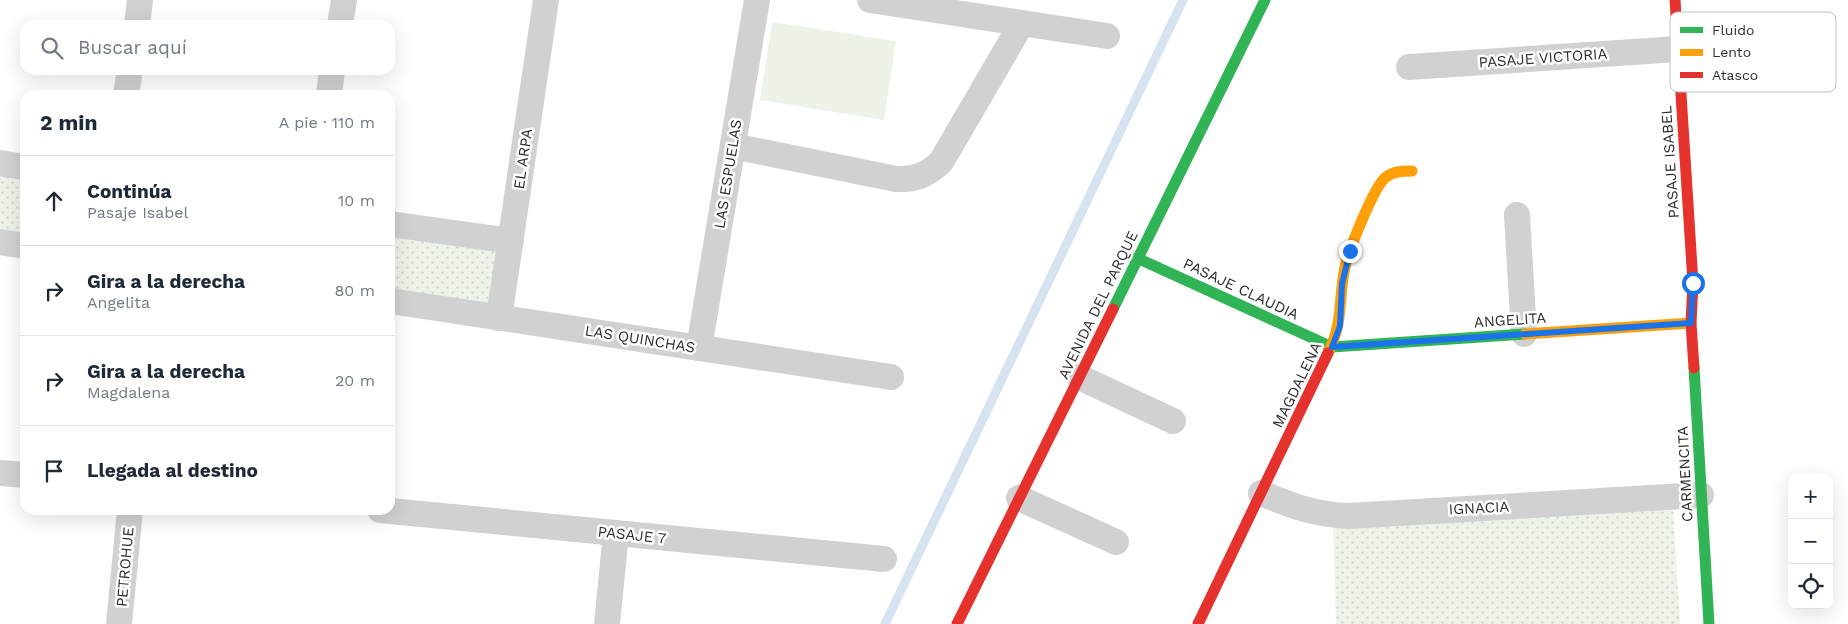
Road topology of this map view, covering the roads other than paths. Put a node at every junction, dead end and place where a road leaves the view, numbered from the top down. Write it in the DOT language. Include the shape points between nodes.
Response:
graph roads {
  1 [pos="140,0"];
  2 [pos="344,0"];
  3 [pos="546,0"];
  4 [pos="757,0"];
  5 [pos="870,0"];
  6 [pos="1265,0"];
  7 [pos="925,4"];
  8 [pos="138,20"];
  9 [pos="341,20"];
  10 [pos="1022,23"];
  11 [pos="1107,36"];
  12 [pos="1670,50"];
  13 [pos="1409,67"];
  14 [pos="129,75"];
  15 [pos="331,75"];
  16 [pos="127,90"];
  17 [pos="329,90"];
  18 [pos="1681,92"];
  19 [pos="733,146"];
  20 [pos="0,163"];
  21 [pos="20,166"];
  22 [pos="1412,171"];
  23 [pos="1517,215"];
  24 [pos="395,225"];
  25 [pos="510,241"];
  26 [pos="0,242"];
  27 [pos="20,245"];
  28 [pos="1137,258"];
  29 [pos="395,302"];
  30 [pos="499,318"];
  31 [pos="1691,323"];
  32 [pos="1524,334"];
  33 [pos="1332,347"];
  34 [pos="700,348"];
  35 [pos="891,377"];
  36 [pos="1079,377"];
  37 [pos="1173,421"];
  38 [pos="0,473"];
  39 [pos="20,475"];
  40 [pos="1261,493"];
  41 [pos="1701,495"];
  42 [pos="1019,498"];
  43 [pos="395,511"];
  44 [pos="130,515"];
  45 [pos="616,533"];
  46 [pos="1116,542"];
  47 [pos="884,559"];
  48 [pos="965,622"];
  49 [pos="119,624"];
  50 [pos="607,624"];
  51 [pos="1198,624"];
  52 [pos="1709,624"];
  1 -- 8 [label="street"];
  2 -- 9 [label="street"];
  3 -- 25 [label="street, EL ARPA"];
  4 -- 19 [label="street, LAS ESPUELAS"];
  5 -- 7 [label="street"];
  6 -- 28 [label="street, AVENIDA DEL PARQUE"];
  7 -- 10 [label="street"];
  10 -- 11 [label="street"];
  10 -- 19 [label="street" via="941,162 920,178 896,179"];
  12 -- 13 [label="street, PASAJE VICTORIA"];
  14 -- 16 [label="street"];
  15 -- 17 [label="street"];
  18 -- 31 [label="street, PASAJE ISABEL" via="1693,283"];
  19 -- 34 [label="street, LAS ESPUELAS"];
  20 -- 21 [label="street"];
  22 -- 33 [label="street, MAGDALENA" via="1397,172 1382,180 1350,251 1342,284 1340,326"];
  23 -- 32 [label="street"];
  24 -- 25 [label="street"];
  25 -- 30 [label="street, EL ARPA"];
  26 -- 27 [label="street"];
  28 -- 33 [label="street, PASAJE CLAUDIA"];
  28 -- 36 [label="street, AVENIDA DEL PARQUE"];
  29 -- 30 [label="street, LAS QUINCHAS"];
  30 -- 34 [label="street, LAS QUINCHAS"];
  31 -- 32 [label="street, ANGELITA"];
  31 -- 41 [label="street, CARMENCITA"];
  32 -- 33 [label="street, ANGELITA"];
  33 -- 40 [label="street, MAGDALENA"];
  34 -- 35 [label="street, LAS QUINCHAS"];
  36 -- 37 [label="street"];
  36 -- 42 [label="street, AVENIDA DEL PARQUE"];
  38 -- 39 [label="street"];
  40 -- 41 [label="street, IGNACIA" via="1298,508 1348,516"];
  40 -- 51 [label="street, MAGDALENA"];
  41 -- 52 [label="street, CARMENCITA"];
  42 -- 46 [label="street"];
  42 -- 48 [label="street, AVENIDA DEL PARQUE"];
  43 -- 45 [label="street, PASAJE 7"];
  44 -- 49 [label="street, PETROHUE"];
  45 -- 47 [label="street, PASAJE 7"];
  45 -- 50 [label="street"];
}
